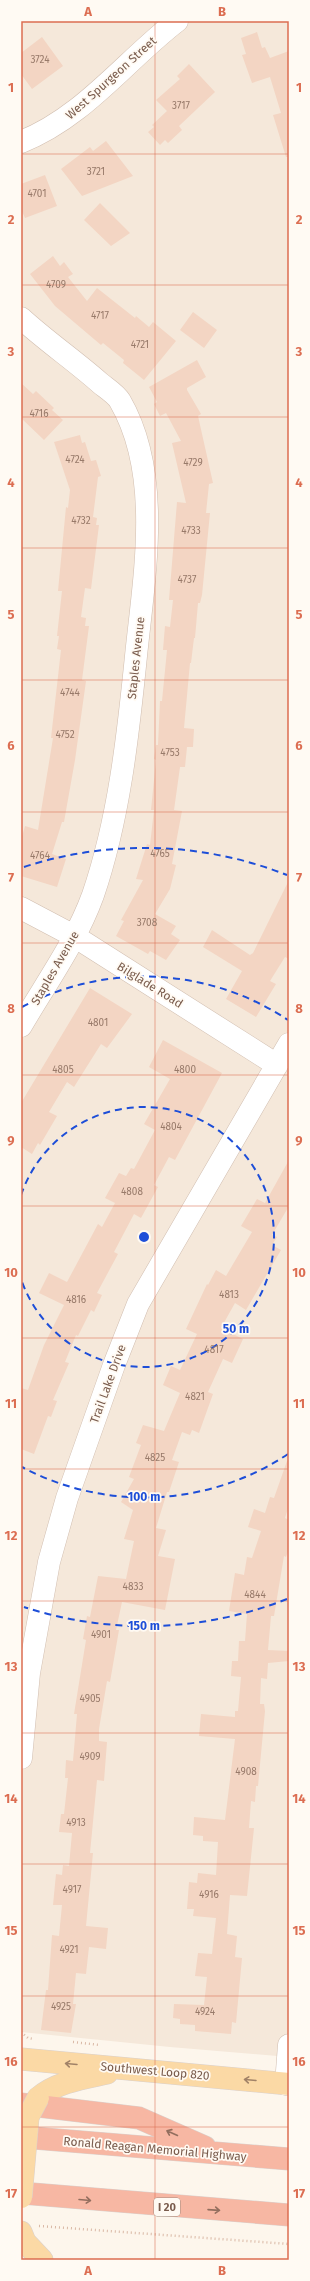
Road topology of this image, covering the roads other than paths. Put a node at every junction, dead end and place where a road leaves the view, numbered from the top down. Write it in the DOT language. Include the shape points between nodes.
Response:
graph roads {
  1 [pos="177,21"];
  2 [pos="21,142"];
  3 [pos="21,318"];
  4 [pos="21,908"];
  5 [pos="74,936"];
  6 [pos="21,1026"];
  7 [pos="289,1044"];
  8 [pos="277,1065"];
  9 [pos="21,1758"];
  10 [pos="289,2045"];
  11 [pos="21,2059"];
  12 [pos="124,2069"];
  13 [pos="287,2084"];
  14 [pos="29,2101"];
  15 [pos="21,2137"];
  16 [pos="221,2154"];
  17 [pos="289,2159"];
  18 [pos="21,2193"];
  19 [pos="21,2197"];
  20 [pos="289,2215"];
  21 [pos="29,2229"];
  22 [pos="42,2260"];
  1 -- 2 [label="street, West Spurgeon Street" via="149,43 79,108 50,128"];
  3 -- 5 [label="street, Staples Avenue" via="119,400 133,431 142,465 146,506 147,545 127,736 109,842 92,897"];
  4 -- 5 [label="street, Bilglade Road"];
  5 -- 6 [label="street, Staples Avenue"];
  5 -- 8 [label="street, Bilglade Road"];
  7 -- 8 [label="street, Trail Lake Drive"];
  8 -- 9 [label="street, Trail Lake Drive" via="138,1304 114,1365 66,1498 49,1562 29,1673"];
  10 -- 13 [label="street"];
  12 -- 11 [label="main road, Southwest Loop 820, one-way"];
  13 -- 12 [label="main road, Southwest Loop 820, one-way"];
  12 -- 14 [label="main road" via="62,2085"];
  16 -- 14 [label="highway, one-way" via="140,2118"];
  14 -- 19 [label="main road, bridge"];
  15 -- 16 [label="highway, Ronald Reagan Memorial Highway"];
  16 -- 17 [label="highway, Ronald Reagan Memorial Highway"];
  18 -- 20 [label="highway, I 20, one-way"];
  21 -- 22 [label="main road" via="25,2242"];
}
